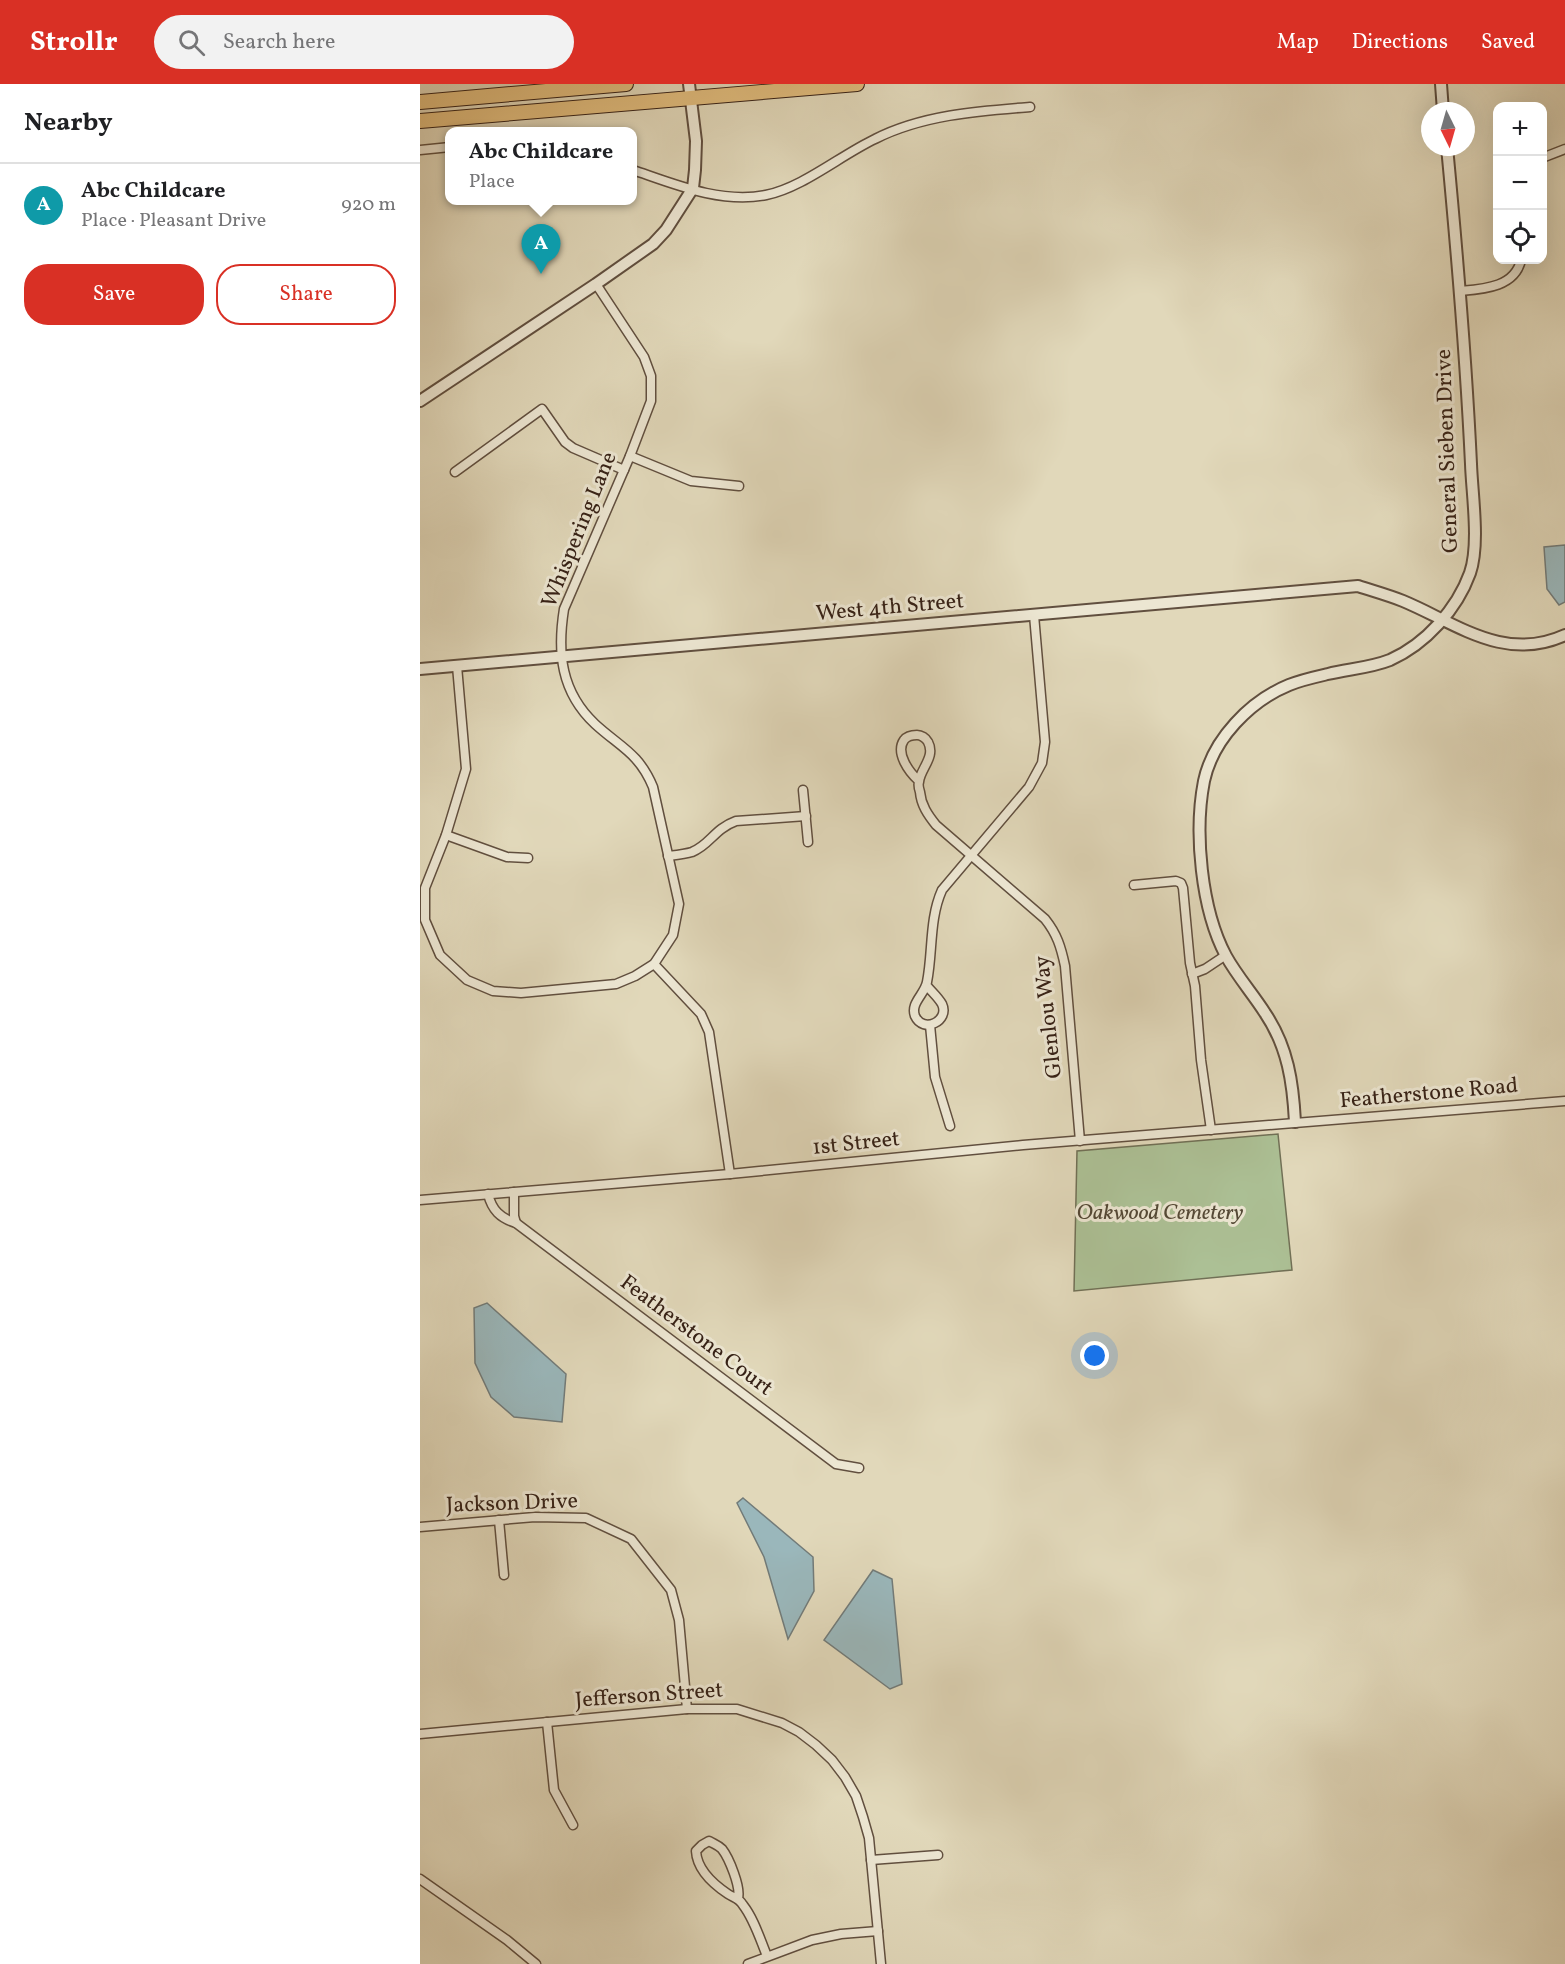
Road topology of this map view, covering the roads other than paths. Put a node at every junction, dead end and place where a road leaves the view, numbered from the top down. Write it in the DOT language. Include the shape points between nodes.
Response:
graph roads {
  1 [pos="626,84"];
  2 [pos="857,84"];
  3 [pos="1441,84"];
  4 [pos="691,91"];
  5 [pos="420,102"];
  6 [pos="1442,102"];
  7 [pos="1030,107"];
  8 [pos="420,121"];
  9 [pos="445,148"];
  10 [pos="1565,149"];
  11 [pos="420,150"];
  12 [pos="1448,156"];
  13 [pos="1547,156"];
  14 [pos="637,171"];
  15 [pos="693,188"];
  16 [pos="1520,264"];
  17 [pos="596,284"];
  18 [pos="1461,291"];
  19 [pos="420,401"];
  20 [pos="630,456"];
  21 [pos="624,470"];
  22 [pos="455,472"];
  23 [pos="739,486"];
  24 [pos="1034,615"];
  25 [pos="1442,620"];
  26 [pos="1565,635"];
  27 [pos="562,656"];
  28 [pos="457,666"];
  29 [pos="420,669"];
  30 [pos="919,781"];
  31 [pos="803,790"];
  32 [pos="806,816"];
  33 [pos="446,835"];
  34 [pos="808,842"];
  35 [pos="972,854"];
  36 [pos="669,856"];
  37 [pos="528,858"];
  38 [pos="1134,885"];
  39 [pos="1226,955"];
  40 [pos="654,964"];
  41 [pos="1192,974"];
  42 [pos="927,986"];
  43 [pos="930,1025"];
  44 [pos="1565,1101"];
  45 [pos="1295,1122"];
  46 [pos="950,1126"];
  47 [pos="1211,1130"];
  48 [pos="1080,1141"];
  49 [pos="730,1174"];
  50 [pos="514,1192"];
  51 [pos="488,1194"];
  52 [pos="420,1200"];
  53 [pos="516,1223"];
  54 [pos="859,1468"];
  55 [pos="499,1520"];
  56 [pos="420,1527"];
  57 [pos="504,1575"];
  58 [pos="687,1709"];
  59 [pos="547,1722"];
  60 [pos="420,1734"];
  61 [pos="573,1825"];
  62 [pos="938,1855"];
  63 [pos="871,1860"];
  64 [pos="420,1879"];
  65 [pos="738,1898"];
  66 [pos="878,1931"];
  67 [pos="767,1956"];
  68 [pos="536,1964"];
  69 [pos="748,1964"];
  70 [pos="881,1964"];
  1 -- 5 [label="highway"];
  2 -- 4 [label="highway"];
  3 -- 6 [label="street"];
  4 -- 8 [label="highway"];
  4 -- 15 [label="street" via="696,141"];
  7 -- 15 [label="street" via="918,122 876,138 797,184 766,195 736,197"];
  9 -- 11 [label="street"];
  10 -- 13 [label="street"];
  12 -- 18 [label="street, General Sieben Drive"];
  14 -- 15 [label="street"];
  15 -- 17 [label="street" via="674,221 653,244"];
  16 -- 18 [label="street" via="1508,279 1493,288"];
  17 -- 19 [label="street"];
  17 -- 20 [label="street, Whispering Lane" via="644,357 651,376 651,401"];
  18 -- 25 [label="street, General Sieben Drive" via="1474,540 1471,570"];
  20 -- 21 [label="street, Whispering Lane"];
  20 -- 23 [label="street" via="691,481"];
  21 -- 22 [label="street" via="573,448 542,409"];
  21 -- 27 [label="street, Whispering Lane" via="564,609 560,631"];
  24 -- 25 [label="street, West 4th Street" via="1358,586"];
  24 -- 27 [label="street, West 4th Street"];
  24 -- 35 [label="street" via="1044,756 1029,787"];
  25 -- 26 [label="street" via="1492,642 1516,645"];
  25 -- 39 [label="street, General Sieben Drive" via="1417,644 1390,660 1290,685 1261,700 1216,749 1204,778 1199,819 1210,916"];
  27 -- 28 [label="street, West 4th Street"];
  27 -- 36 [label="street, Whispering Lane" via="564,678 576,703 636,757 646,771"];
  28 -- 29 [label="street, West 4th Street"];
  28 -- 33 [label="street" via="466,769"];
  30 -- 30 [label="street, Glenlou Way" via="930,753 927,741 918,735 908,736 901,749 910,773"];
  30 -- 35 [label="street, Glenlou Way" via="929,816"];
  31 -- 32 [label="street"];
  32 -- 34 [label="street"];
  32 -- 36 [label="street" via="736,821 725,825 692,852"];
  33 -- 37 [label="street" via="507,857"];
  33 -- 40 [label="street" via="425,888 425,920 440,955 467,980 493,991 521,993 616,984"];
  35 -- 42 [label="street" via="938,900"];
  35 -- 48 [label="street, Glenlou Way" via="1045,919 1062,948"];
  36 -- 40 [label="street, Whispering Lane" via="679,904 673,935"];
  38 -- 41 [label="street" via="1180,883"];
  39 -- 41 [label="street"];
  39 -- 45 [label="street, General Sieben Drive" via="1268,1016 1286,1052"];
  40 -- 49 [label="street" via="701,1014 709,1032"];
  41 -- 47 [label="street"];
  42 -- 43 [label="street" via="943,1008 940,1019"];
  42 -- 43 [label="street" via="914,1015"];
  43 -- 46 [label="street" via="935,1077"];
  44 -- 45 [label="street, Featherstone Road"];
  45 -- 47 [label="street, 1st Street"];
  47 -- 48 [label="street, 1st Street"];
  48 -- 49 [label="street, 1st Street"];
  49 -- 50 [label="street, 1st Street"];
  50 -- 51 [label="street, 1st Street"];
  50 -- 53 [label="street"];
  51 -- 52 [label="street, 1st Street"];
  51 -- 53 [label="street, Featherstone Court" via="495,1211"];
  53 -- 54 [label="street, Featherstone Court" via="836,1464"];
  55 -- 56 [label="street, Jackson Drive"];
  55 -- 57 [label="street"];
  55 -- 58 [label="street, Jackson Drive" via="586,1518 632,1539 671,1590 679,1620"];
  58 -- 59 [label="street, Jefferson Street"];
  58 -- 63 [label="street, Jefferson Street" via="737,1708 782,1723 816,1745 832,1760 856,1796"];
  59 -- 60 [label="street, Jefferson Street"];
  59 -- 61 [label="street" via="555,1790"];
  62 -- 63 [label="street"];
  63 -- 66 [label="street, Jefferson Street"];
  64 -- 68 [label="street"];
  65 -- 65 [label="street" via="729,1895 696,1862 696,1851 702,1845 710,1841 725,1853 740,1891"];
  65 -- 67 [label="street"];
  66 -- 67 [label="street" via="819,1938"];
  66 -- 70 [label="street, Jefferson Street"];
  67 -- 69 [label="street"];
}
